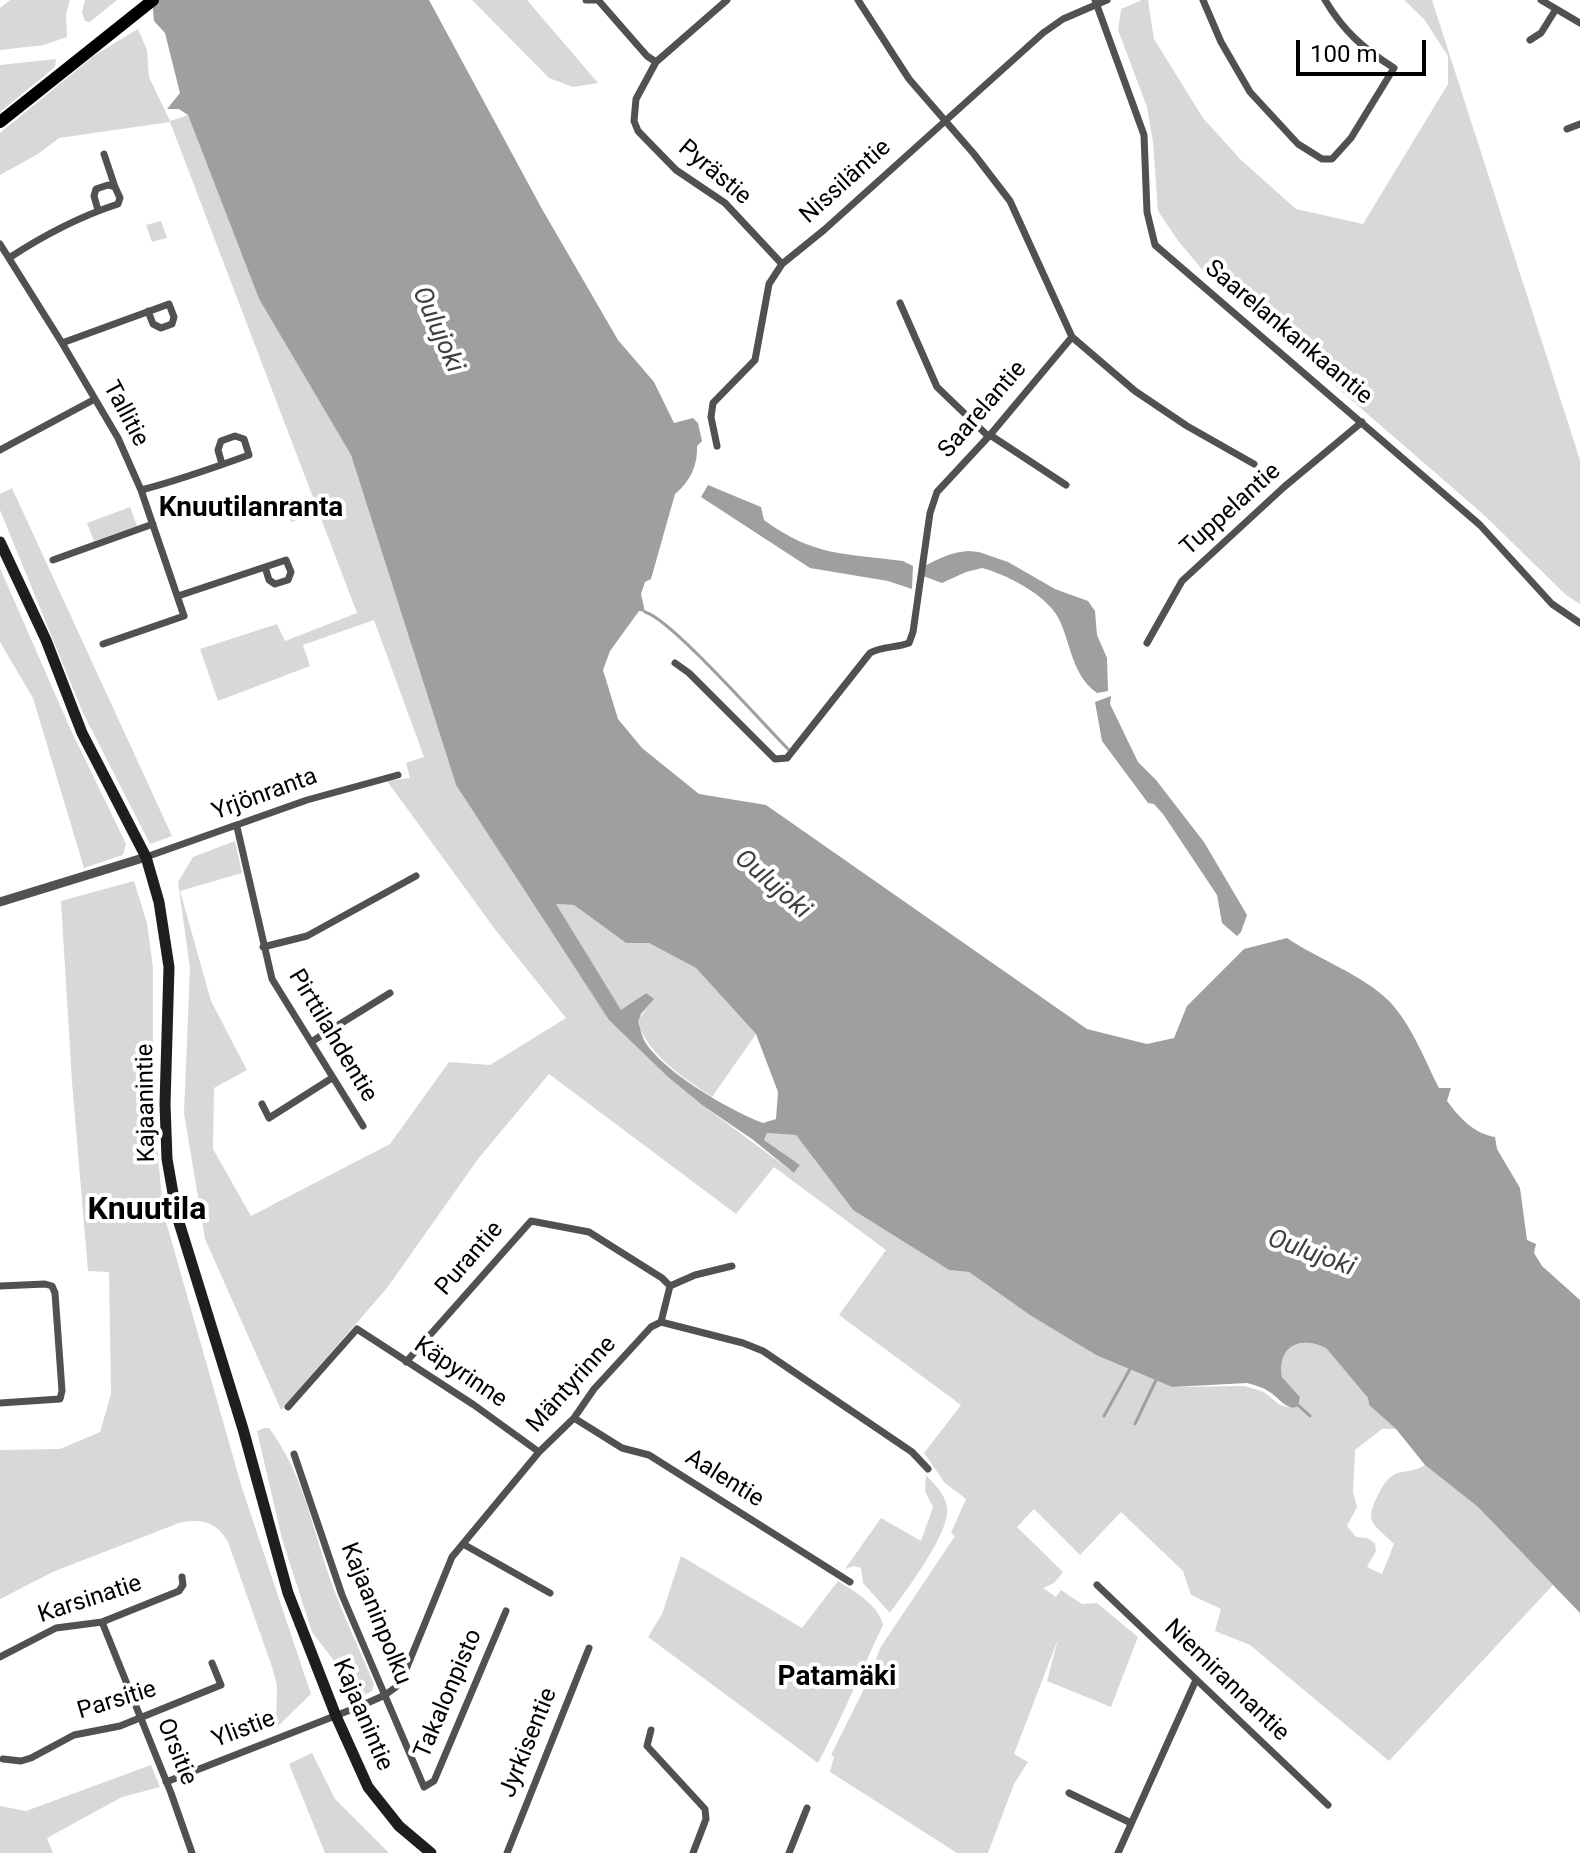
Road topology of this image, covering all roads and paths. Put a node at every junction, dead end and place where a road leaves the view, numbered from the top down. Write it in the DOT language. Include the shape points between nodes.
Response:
graph roads {
  1 [pos="153,0"];
  2 [pos="586,0"];
  3 [pos="598,0"];
  4 [pos="727,0"];
  5 [pos="858,0"];
  6 [pos="1107,0"];
  7 [pos="1203,0"];
  8 [pos="1325,0"];
  9 [pos="1541,0"];
  10 [pos="1096,2"];
  11 [pos="1556,9"];
  12 [pos="1580,23"];
  13 [pos="1530,40"];
  14 [pos="656,62"];
  15 [pos="0,122"];
  16 [pos="944,122"];
  17 [pos="1580,124"];
  18 [pos="1567,129"];
  19 [pos="104,154"];
  20 [pos="115,187"];
  21 [pos="98,210"];
  22 [pos="0,244"];
  23 [pos="9,258"];
  24 [pos="782,264"];
  25 [pos="900,303"];
  26 [pos="148,311"];
  27 [pos="1072,337"];
  28 [pos="62,343"];
  29 [pos="95,399"];
  30 [pos="1362,422"];
  31 [pos="989,435"];
  32 [pos="717,446"];
  33 [pos="0,450"];
  34 [pos="222,464"];
  35 [pos="1254,464"];
  36 [pos="1066,485"];
  37 [pos="141,490"];
  38 [pos="153,524"];
  39 [pos="0,542"];
  40 [pos="53,560"];
  41 [pos="265,567"];
  42 [pos="178,596"];
  43 [pos="1580,623"];
  44 [pos="1147,643"];
  45 [pos="103,644"];
  46 [pos="675,663"];
  47 [pos="398,775"];
  48 [pos="237,827"];
  49 [pos="146,857"];
  50 [pos="416,876"];
  51 [pos="0,902"];
  52 [pos="263,947"];
  53 [pos="390,993"];
  54 [pos="311,1042"];
  55 [pos="332,1078"];
  56 [pos="262,1104"];
  57 [pos="363,1126"];
  58 [pos="732,1266"];
  59 [pos="0,1286"];
  60 [pos="670,1286"];
  61 [pos="661,1322"];
  62 [pos="406,1362"];
  63 [pos="0,1403"];
  64 [pos="288,1407"];
  65 [pos="574,1418"];
  66 [pos="539,1452"];
  67 [pos="294,1454"];
  68 [pos="928,1469"];
  69 [pos="463,1544"];
  70 [pos="182,1577"];
  71 [pos="850,1582"];
  72 [pos="1097,1585"];
  73 [pos="550,1593"];
  74 [pos="506,1611"];
  75 [pos="102,1622"];
  76 [pos="589,1648"];
  77 [pos="0,1657"];
  78 [pos="212,1663"];
  79 [pos="1196,1680"];
  80 [pos="385,1695"];
  81 [pos="336,1716"];
  82 [pos="140,1718"];
  83 [pos="651,1730"];
  84 [pos="3,1759"];
  85 [pos="166,1782"];
  86 [pos="424,1787"];
  87 [pos="1069,1793"];
  88 [pos="1328,1805"];
  89 [pos="807,1808"];
  90 [pos="1131,1823"];
  91 [pos="192,1853"];
  92 [pos="429,1853"];
  93 [pos="507,1853"];
  94 [pos="693,1853"];
  95 [pos="789,1853"];
  96 [pos="1118,1853"];
  1 -- 15 [label="main road"];
  2 -- 3 [label="street"];
  3 -- 14 [label="street"];
  4 -- 14 [label="street, Pyrästie"];
  5 -- 16 [label="street"];
  6 -- 10 [label="street, Nissiläntie"];
  7 -- 8 [label="street" via="1250,92 1298,144 1322,159 1332,159 1394,68 1362,48"];
  9 -- 11 [label="street"];
  10 -- 16 [label="street, Nissiläntie" via="1043,33"];
  10 -- 30 [label="street, Saarelankankaantie" via="1144,135 1147,212 1155,245"];
  11 -- 12 [label="street"];
  11 -- 13 [label="street"];
  14 -- 24 [label="street, Pyrästie" via="633,109 638,131 676,170 725,203"];
  16 -- 24 [label="street, Nissiläntie"];
  16 -- 27 [label="street" via="1010,201"];
  17 -- 18 [label="street"];
  19 -- 20 [label="street"];
  20 -- 21 [label="street" via="118,204"];
  20 -- 21 [label="street" via="96,189"];
  21 -- 23 [label="street"];
  22 -- 23 [label="street, Tallitie"];
  23 -- 28 [label="street, Tallitie"];
  24 -- 32 [label="street, Nissiläntie" via="769,284 755,360 713,403"];
  25 -- 31 [label="street" via="937,387"];
  26 -- 28 [label="street"];
  27 -- 31 [label="street, Saarelantie"];
  27 -- 35 [label="street" via="1135,391"];
  28 -- 29 [label="street, Tallitie"];
  29 -- 33 [label="street"];
  29 -- 37 [label="street, Tallitie"];
  30 -- 43 [label="street, Saarelankankaantie" via="1480,525 1552,604"];
  30 -- 44 [label="street, Tuppelantie" via="1182,581"];
  31 -- 36 [label="street"];
  31 -- 46 [label="street, Saarelantie" via="937,492 909,643 870,653 787,758 775,759"];
  34 -- 34 [label="street" via="249,455 244,439 221,441"];
  34 -- 37 [label="street"];
  37 -- 38 [label="street, Tallitie"];
  38 -- 40 [label="street"];
  38 -- 42 [label="street, Tallitie"];
  39 -- 49 [label="main road, Kajaanintie" via="82,733"];
  41 -- 42 [label="street"];
  42 -- 45 [label="street, Tallitie" via="184,616"];
  47 -- 48 [label="street, Yrjönranta" via="307,800"];
  48 -- 49 [label="street, Yrjönranta"];
  48 -- 52 [label="street, Pirttilahdentie"];
  49 -- 51 [label="street"];
  49 -- 81 [label="main road, Kajaanintie" via="169,967 165,1104 177,1216 288,1593"];
  50 -- 52 [label="street" via="307,936"];
  52 -- 54 [label="street, Pirttilahdentie" via="272,979"];
  53 -- 54 [label="street"];
  54 -- 55 [label="street, Pirttilahdentie"];
  55 -- 56 [label="street" via="269,1118"];
  55 -- 57 [label="street, Pirttilahdentie"];
  58 -- 60 [label="street"];
  59 -- 63 [label="street" via="52,1286 62,1391 60,1399"];
  60 -- 61 [label="street"];
  60 -- 62 [label="street, Purantie" via="596,1235 531,1221"];
  61 -- 65 [label="street, Mäntyrinne" via="613,1368"];
  61 -- 68 [label="street" via="763,1351 912,1452"];
  62 -- 64 [label="street, Käpyrinne" via="357,1329"];
  62 -- 66 [label="street, Käpyrinne"];
  65 -- 66 [label="street, Mäntyrinne"];
  65 -- 71 [label="street, Aalentie" via="622,1448 649,1455"];
  66 -- 69 [label="street, Mäntyrinne"];
  67 -- 80 [label="street, Kajaaninpolku" via="342,1595"];
  69 -- 73 [label="street"];
  69 -- 80 [label="street, Mäntyrinne" via="452,1557 407,1667"];
  70 -- 75 [label="street, Karsinatie" via="179,1591"];
  72 -- 79 [label="street, Niemirannantie"];
  74 -- 86 [label="street, Takalonpisto" via="434,1781"];
  75 -- 77 [label="street, Karsinatie" via="63,1626"];
  75 -- 82 [label="street, Orsitie"];
  76 -- 93 [label="street, Jyrkisentie"];
  78 -- 82 [label="street, Parsitie" via="221,1685"];
  79 -- 88 [label="street, Niemirannantie"];
  79 -- 90 [label="street"];
  80 -- 81 [label="street"];
  80 -- 86 [label="street, Kajaaninpolku"];
  81 -- 85 [label="street, Ylistie"];
  81 -- 92 [label="main road, Kajaanintie" via="368,1787"];
  82 -- 84 [label="street, Parsitie" via="74,1735 21,1761"];
  82 -- 85 [label="street, Orsitie"];
  83 -- 94 [label="street" via="647,1746 705,1809"];
  85 -- 91 [label="street, Orsitie"];
  87 -- 90 [label="street"];
  89 -- 95 [label="street"];
  90 -- 96 [label="street"];
}
